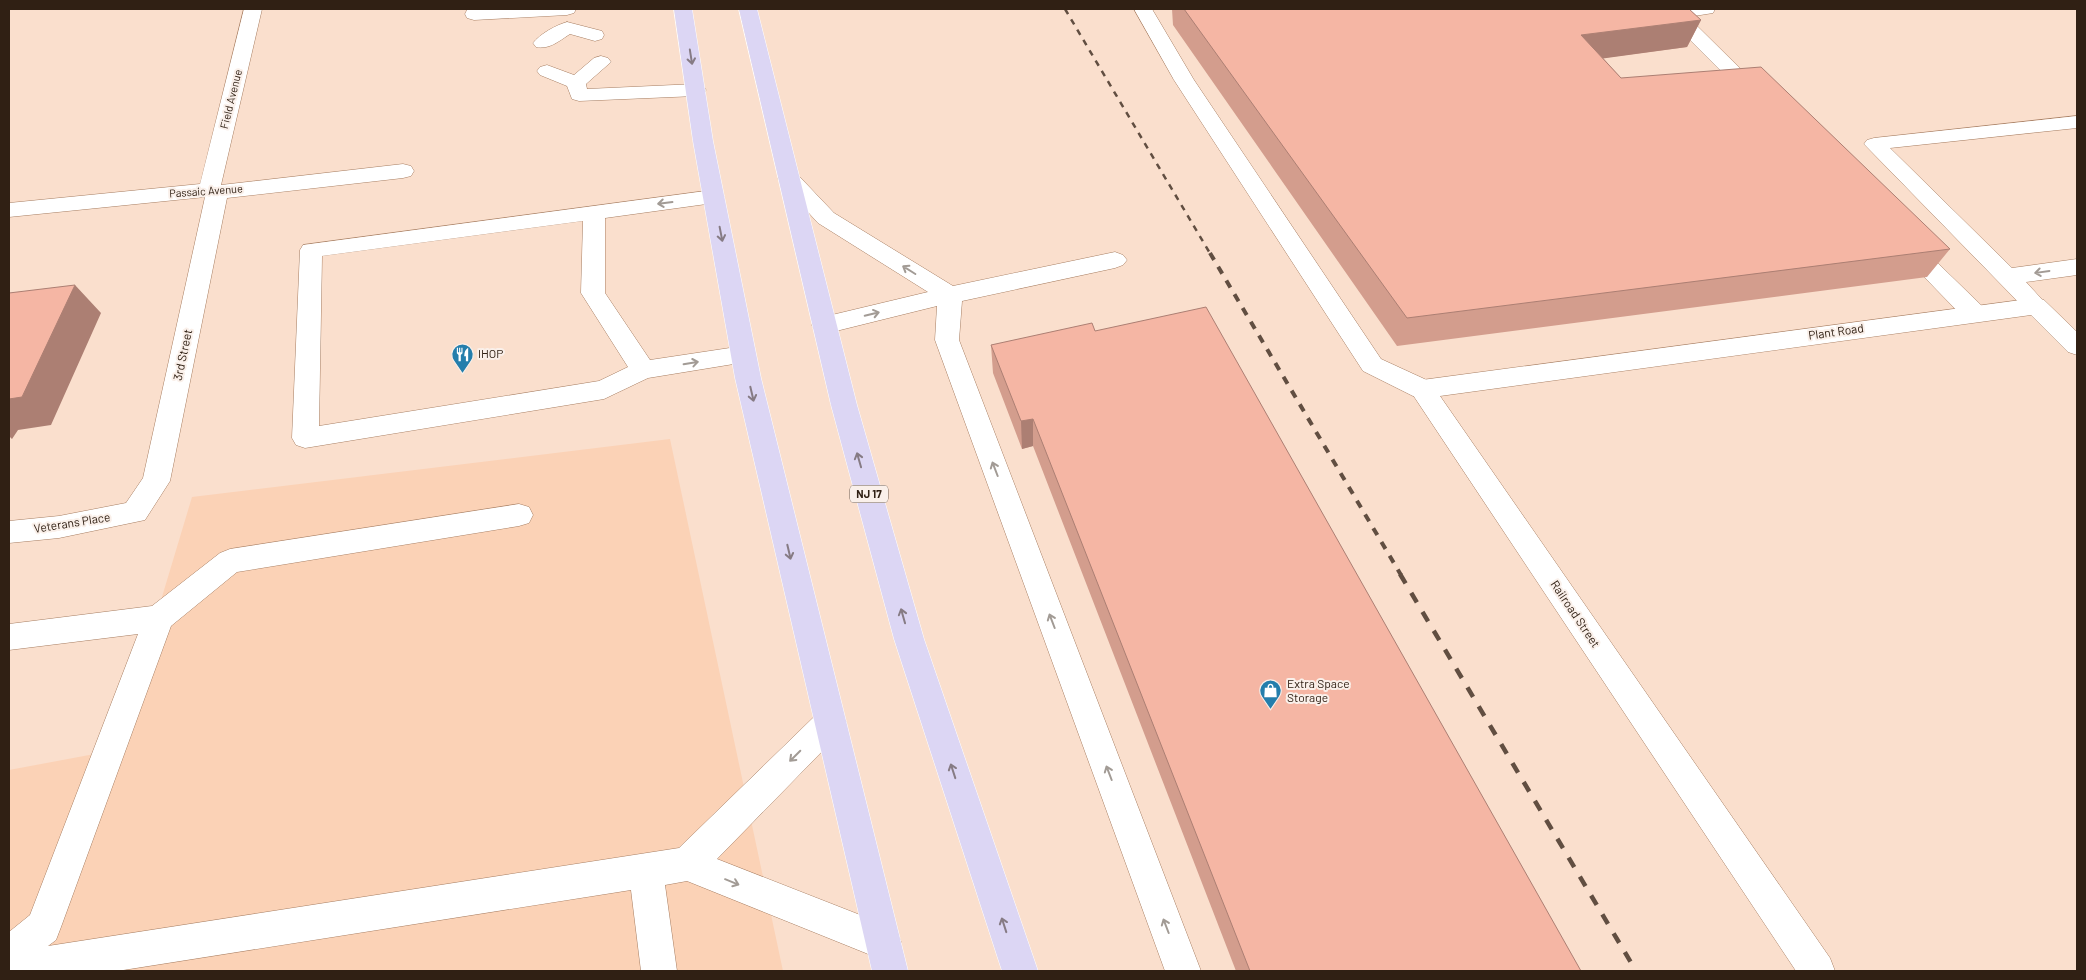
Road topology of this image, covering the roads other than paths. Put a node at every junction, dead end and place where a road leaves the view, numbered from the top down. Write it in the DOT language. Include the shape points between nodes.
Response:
graph roads {
  1 [pos="253,9"];
  2 [pos="566,9"];
  3 [pos="683,9"];
  4 [pos="748,9"];
  5 [pos="1143,9"];
  6 [pos="1706,9"];
  7 [pos="474,14"];
  8 [pos="568,33"];
  9 [pos="595,35"];
  10 [pos="543,43"];
  11 [pos="600,62"];
  12 [pos="547,71"];
  13 [pos="575,76"];
  14 [pos="696,90"];
  15 [pos="1772,111"];
  16 [pos="2077,122"];
  17 [pos="403,171"];
  18 [pos="789,179"];
  19 [pos="213,191"];
  20 [pos="714,197"];
  21 [pos="9,210"];
  22 [pos="594,212"];
  23 [pos="1891,230"];
  24 [pos="1115,260"];
  25 [pos="2077,268"];
  26 [pos="2007,277"];
  27 [pos="950,295"];
  28 [pos="2036,306"];
  29 [pos="1975,314"];
  30 [pos="824,325"];
  31 [pos="2077,346"];
  32 [pos="743,355"];
  33 [pos="643,370"];
  34 [pos="1422,389"];
  35 [pos="135,512"];
  36 [pos="519,515"];
  37 [pos="9,532"];
  38 [pos="159,618"];
  39 [pos="9,637"];
  40 [pos="830,722"];
  41 [pos="686,864"];
  42 [pos="646,870"];
  43 [pos="9,955"];
  44 [pos="887,956"];
  45 [pos="9,970"];
  46 [pos="659,971"];
  47 [pos="1020,971"];
  48 [pos="1183,971"];
  49 [pos="1817,971"];
  1 -- 19 [label="street, Field Avenue"];
  2 -- 7 [label="street"];
  2 -- 8 [label="street"];
  3 -- 14 [label="highway, one-way"];
  4 -- 18 [label="highway, NJ 17"];
  5 -- 34 [label="street" via="1184,80 1372,365"];
  6 -- 15 [label="street" via="1674,13"];
  8 -- 9 [label="street"];
  8 -- 10 [label="street"];
  11 -- 13 [label="street"];
  12 -- 13 [label="street"];
  13 -- 14 [label="street" via="579,95"];
  14 -- 20 [label="highway"];
  16 -- 26 [label="street" via="1874,144"];
  17 -- 19 [label="street, Passaic Avenue"];
  27 -- 18 [label="street, one-way" via="826,218"];
  18 -- 30 [label="highway, NJ 17"];
  19 -- 21 [label="street, Passaic Avenue"];
  19 -- 35 [label="street, 3rd Street" via="156,481"];
  20 -- 22 [label="street, one-way"];
  20 -- 32 [label="highway, one-way"];
  22 -- 33 [label="street" via="593,293"];
  22 -- 33 [label="street" via="311,250 305,438 604,390"];
  23 -- 29 [label="street"];
  24 -- 27 [label="street"];
  25 -- 26 [label="street, one-way"];
  26 -- 28 [label="street"];
  30 -- 27 [label="street, one-way"];
  48 -- 27 [label="street, one-way" via="946,340"];
  28 -- 29 [label="street, Plant Road"];
  28 -- 31 [label="street"];
  29 -- 34 [label="street, Plant Road"];
  47 -- 30 [label="highway, NJ 17, one-way" via="909,638"];
  33 -- 32 [label="street, one-way"];
  32 -- 40 [label="highway, one-way"];
  34 -- 49 [label="street, Railroad Street"];
  35 -- 37 [label="street, Veterans Place" via="59,527"];
  36 -- 38 [label="street" via="230,561"];
  38 -- 39 [label="street"];
  38 -- 43 [label="street" via="43,927"];
  40 -- 41 [label="street, one-way"];
  40 -- 44 [label="highway"];
  41 -- 42 [label="street"];
  41 -- 44 [label="street, one-way"];
  42 -- 45 [label="street"];
  42 -- 46 [label="street"];
}
